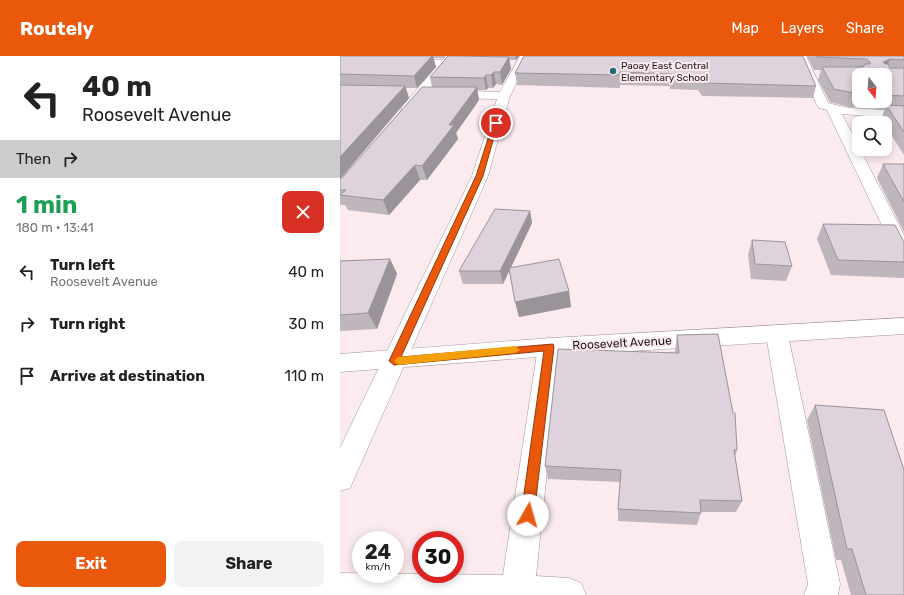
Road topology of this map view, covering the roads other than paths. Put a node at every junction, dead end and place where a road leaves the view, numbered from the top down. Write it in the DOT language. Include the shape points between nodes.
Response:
graph roads {
  1 [pos="801,56"];
  2 [pos="449,60"];
  3 [pos="393,62"];
  4 [pos="517,62"];
  5 [pos="483,64"];
  6 [pos="809,74"];
  7 [pos="823,74"];
  8 [pos="405,93"];
  9 [pos="420,94"];
  10 [pos="504,96"];
  11 [pos="833,109"];
  12 [pos="904,115"];
  13 [pos="400,118"];
  14 [pos="904,253"];
  15 [pos="904,326"];
  16 [pos="776,335"];
  17 [pos="550,347"];
  18 [pos="394,361"];
  19 [pos="340,363"];
  20 [pos="340,478"];
  21 [pos="340,590"];
  22 [pos="518,593"];
  23 [pos="570,595"];
  24 [pos="821,595"];
  1 -- 6 [label="street"];
  2 -- 3 [label="street"];
  2 -- 5 [label="street"];
  2 -- 9 [label="street"];
  4 -- 10 [label="street"];
  6 -- 7 [label="street"];
  6 -- 11 [label="street" via="823,105"];
  8 -- 9 [label="street"];
  9 -- 10 [label="street"];
  9 -- 13 [label="street"];
  10 -- 18 [label="street" via="480,176"];
  11 -- 12 [label="street"];
  11 -- 14 [label="street"];
  15 -- 16 [label="street, Roosevelt Avenue"];
  16 -- 17 [label="street, Roosevelt Avenue"];
  16 -- 24 [label="street" via="824,584"];
  17 -- 18 [label="street, Roosevelt Avenue"];
  17 -- 22 [label="street"];
  18 -- 19 [label="street, Roosevelt Avenue"];
  18 -- 20 [label="street"];
  21 -- 22 [label="street"];
  22 -- 23 [label="street"];
}
